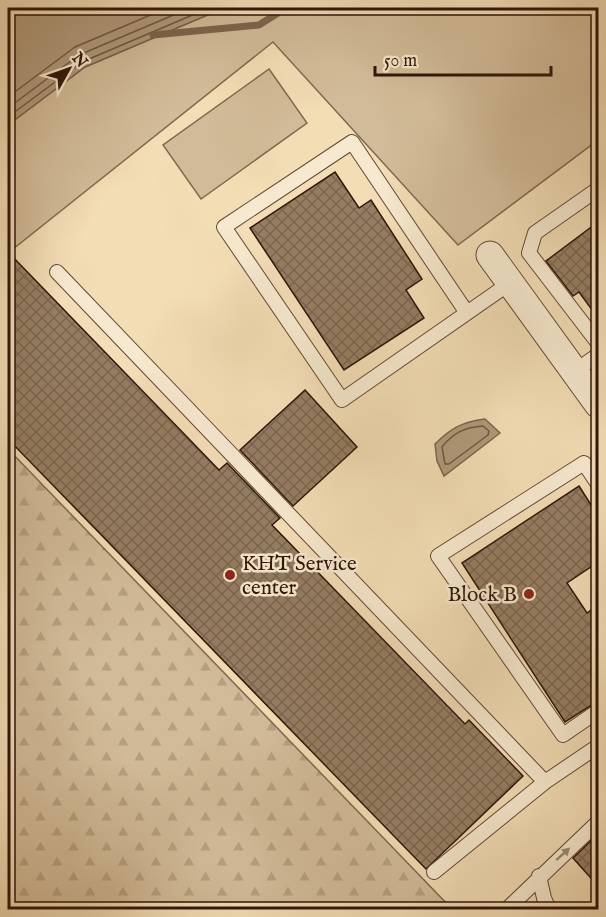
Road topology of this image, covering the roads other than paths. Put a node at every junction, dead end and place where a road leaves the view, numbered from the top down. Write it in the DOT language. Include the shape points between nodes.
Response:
graph roads {
  1 [pos="598,189"];
  2 [pos="490,255"];
  3 [pos="57,272"];
  4 [pos="510,283"];
  5 [pos="467,313"];
  6 [pos="598,343"];
  7 [pos="598,355"];
  8 [pos="575,371"];
  9 [pos="597,400"];
  10 [pos="598,484"];
  11 [pos="598,711"];
  12 [pos="598,746"];
  13 [pos="544,782"];
  14 [pos="598,822"];
  15 [pos="434,872"];
  16 [pos="539,876"];
  17 [pos="506,909"];
  18 [pos="549,909"];
  1 -- 6 [label="lane" via="535,233 529,253"];
  2 -- 4 [label="street"];
  3 -- 13 [label="lane"];
  4 -- 5 [label="lane"];
  4 -- 8 [label="street"];
  5 -- 5 [label="lane" via="342,400 224,227 352,142"];
  7 -- 8 [label="lane"];
  8 -- 9 [label="street"];
  10 -- 11 [label="lane" via="584,463 438,556 563,735"];
  12 -- 13 [label="lane"];
  13 -- 15 [label="lane"];
  16 -- 14 [label="lane, one-way"];
  16 -- 17 [label="lane"];
  16 -- 18 [label="lane"];
}
